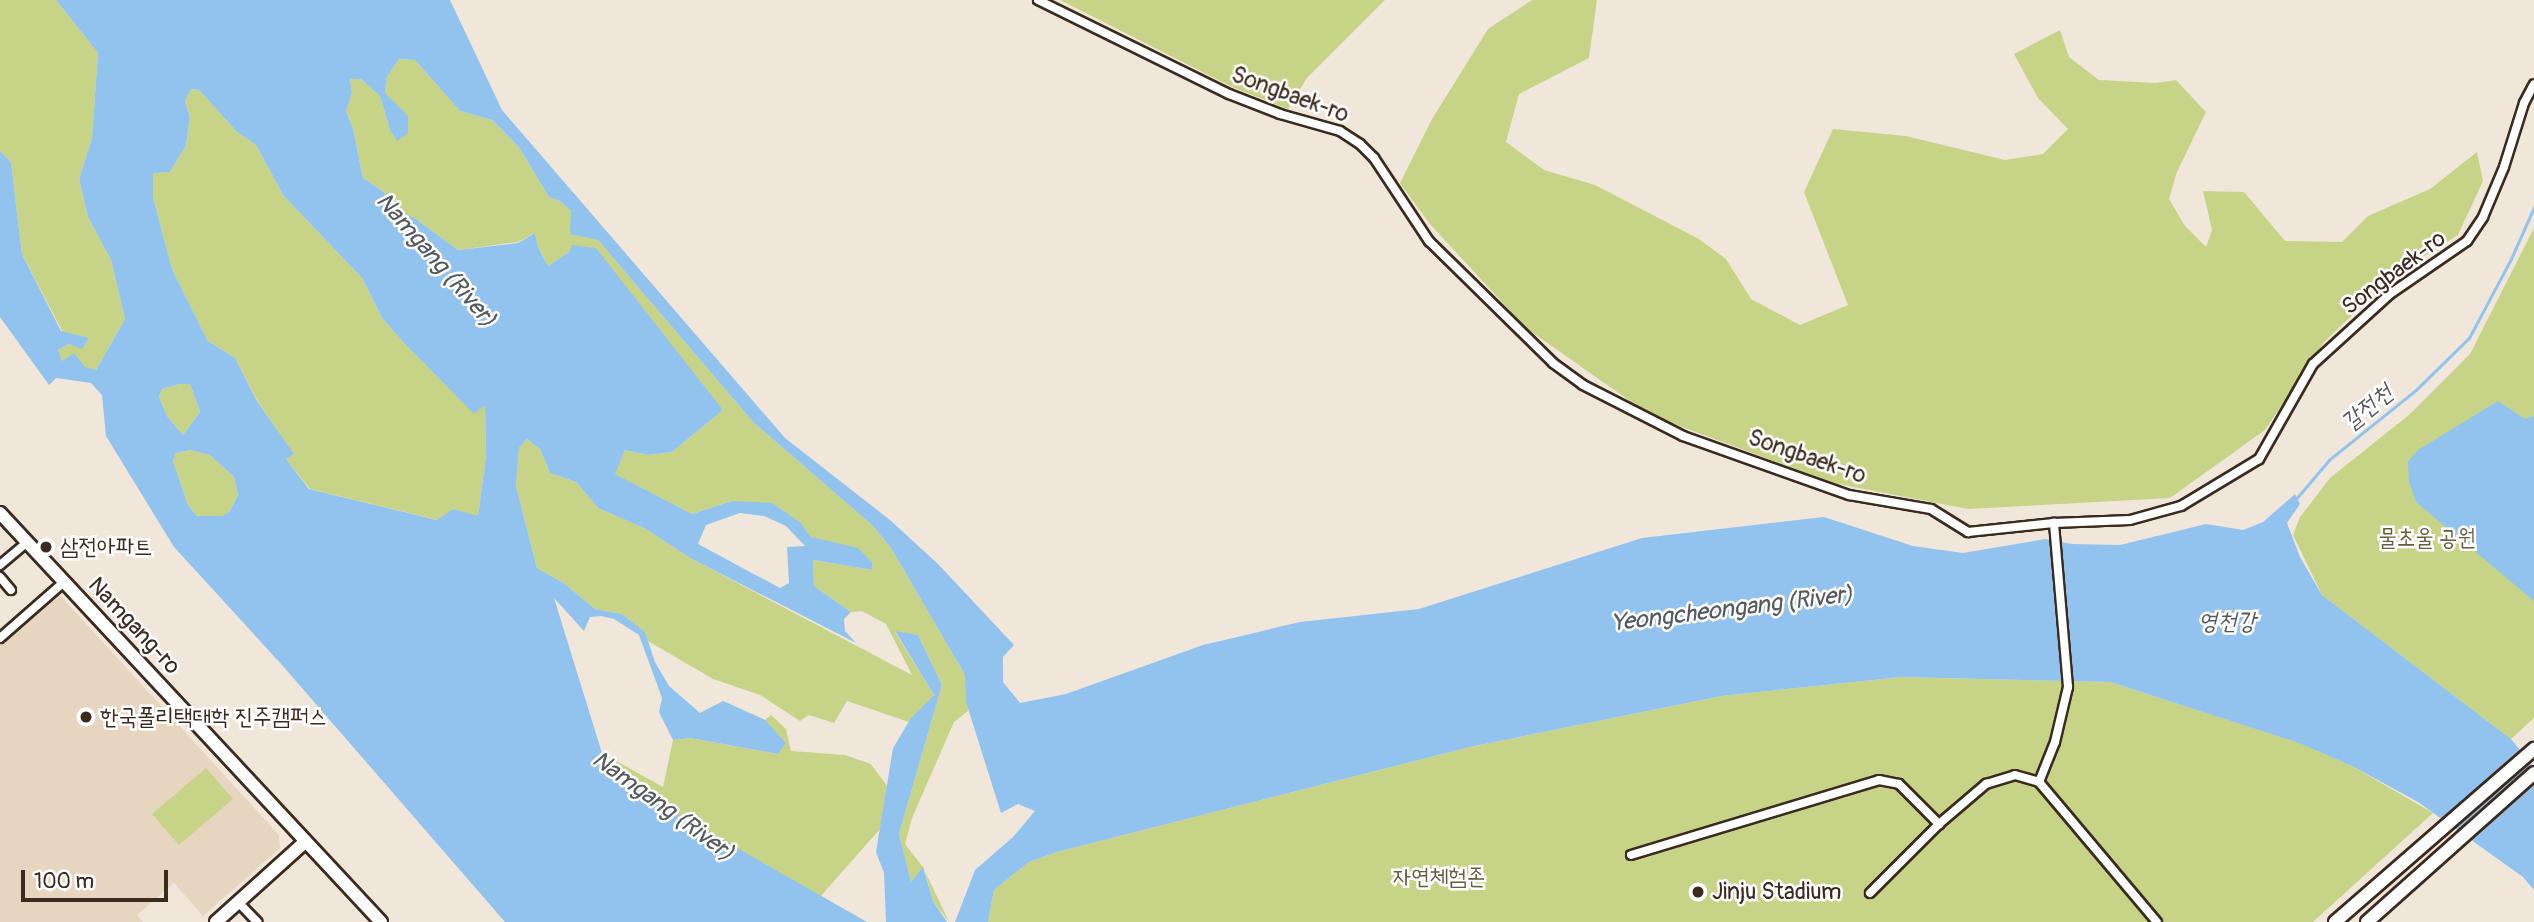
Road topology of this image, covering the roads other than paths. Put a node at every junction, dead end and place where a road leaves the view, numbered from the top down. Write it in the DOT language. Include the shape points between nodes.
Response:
graph roads {
  1 [pos="1038,0"];
  2 [pos="2534,85"];
  3 [pos="0,513"];
  4 [pos="2054,523"];
  5 [pos="27,542"];
  6 [pos="0,565"];
  7 [pos="0,577"];
  8 [pos="64,582"];
  9 [pos="11,590"];
  10 [pos="0,638"];
  11 [pos="2534,750"];
  12 [pos="2534,773"];
  13 [pos="2039,782"];
  14 [pos="1939,824"];
  15 [pos="305,842"];
  16 [pos="1631,855"];
  17 [pos="1870,892"];
  18 [pos="238,902"];
  19 [pos="216,922"];
  20 [pos="257,922"];
  21 [pos="381,922"];
  22 [pos="2157,922"];
  23 [pos="2335,922"];
  24 [pos="2367,922"];
  1 -- 4 [label="street, Songbaek-ro" via="1229,94 1340,131 1360,144 1429,241 1504,317 1553,363 1622,408 1683,436 1849,495 1931,509 1968,533"];
  2 -- 4 [label="street, Songbaek-ro" via="2499,180 2467,241 2390,295 2313,364 2259,459 2181,506 2130,520"];
  3 -- 5 [label="street, Namgang-ro"];
  4 -- 13 [label="street" via="2068,687 2055,742"];
  5 -- 6 [label="street"];
  5 -- 8 [label="street, Namgang-ro"];
  7 -- 9 [label="street"];
  8 -- 10 [label="street"];
  8 -- 15 [label="street, Namgang-ro"];
  11 -- 23 [label="street"];
  12 -- 24 [label="street"];
  13 -- 14 [label="street" via="2015,775 1986,784"];
  13 -- 22 [label="street"];
  14 -- 16 [label="street" via="1899,784 1879,780"];
  14 -- 17 [label="street"];
  15 -- 18 [label="street"];
  15 -- 21 [label="street, Namgang-ro"];
  18 -- 19 [label="street"];
  18 -- 20 [label="street"];
}
